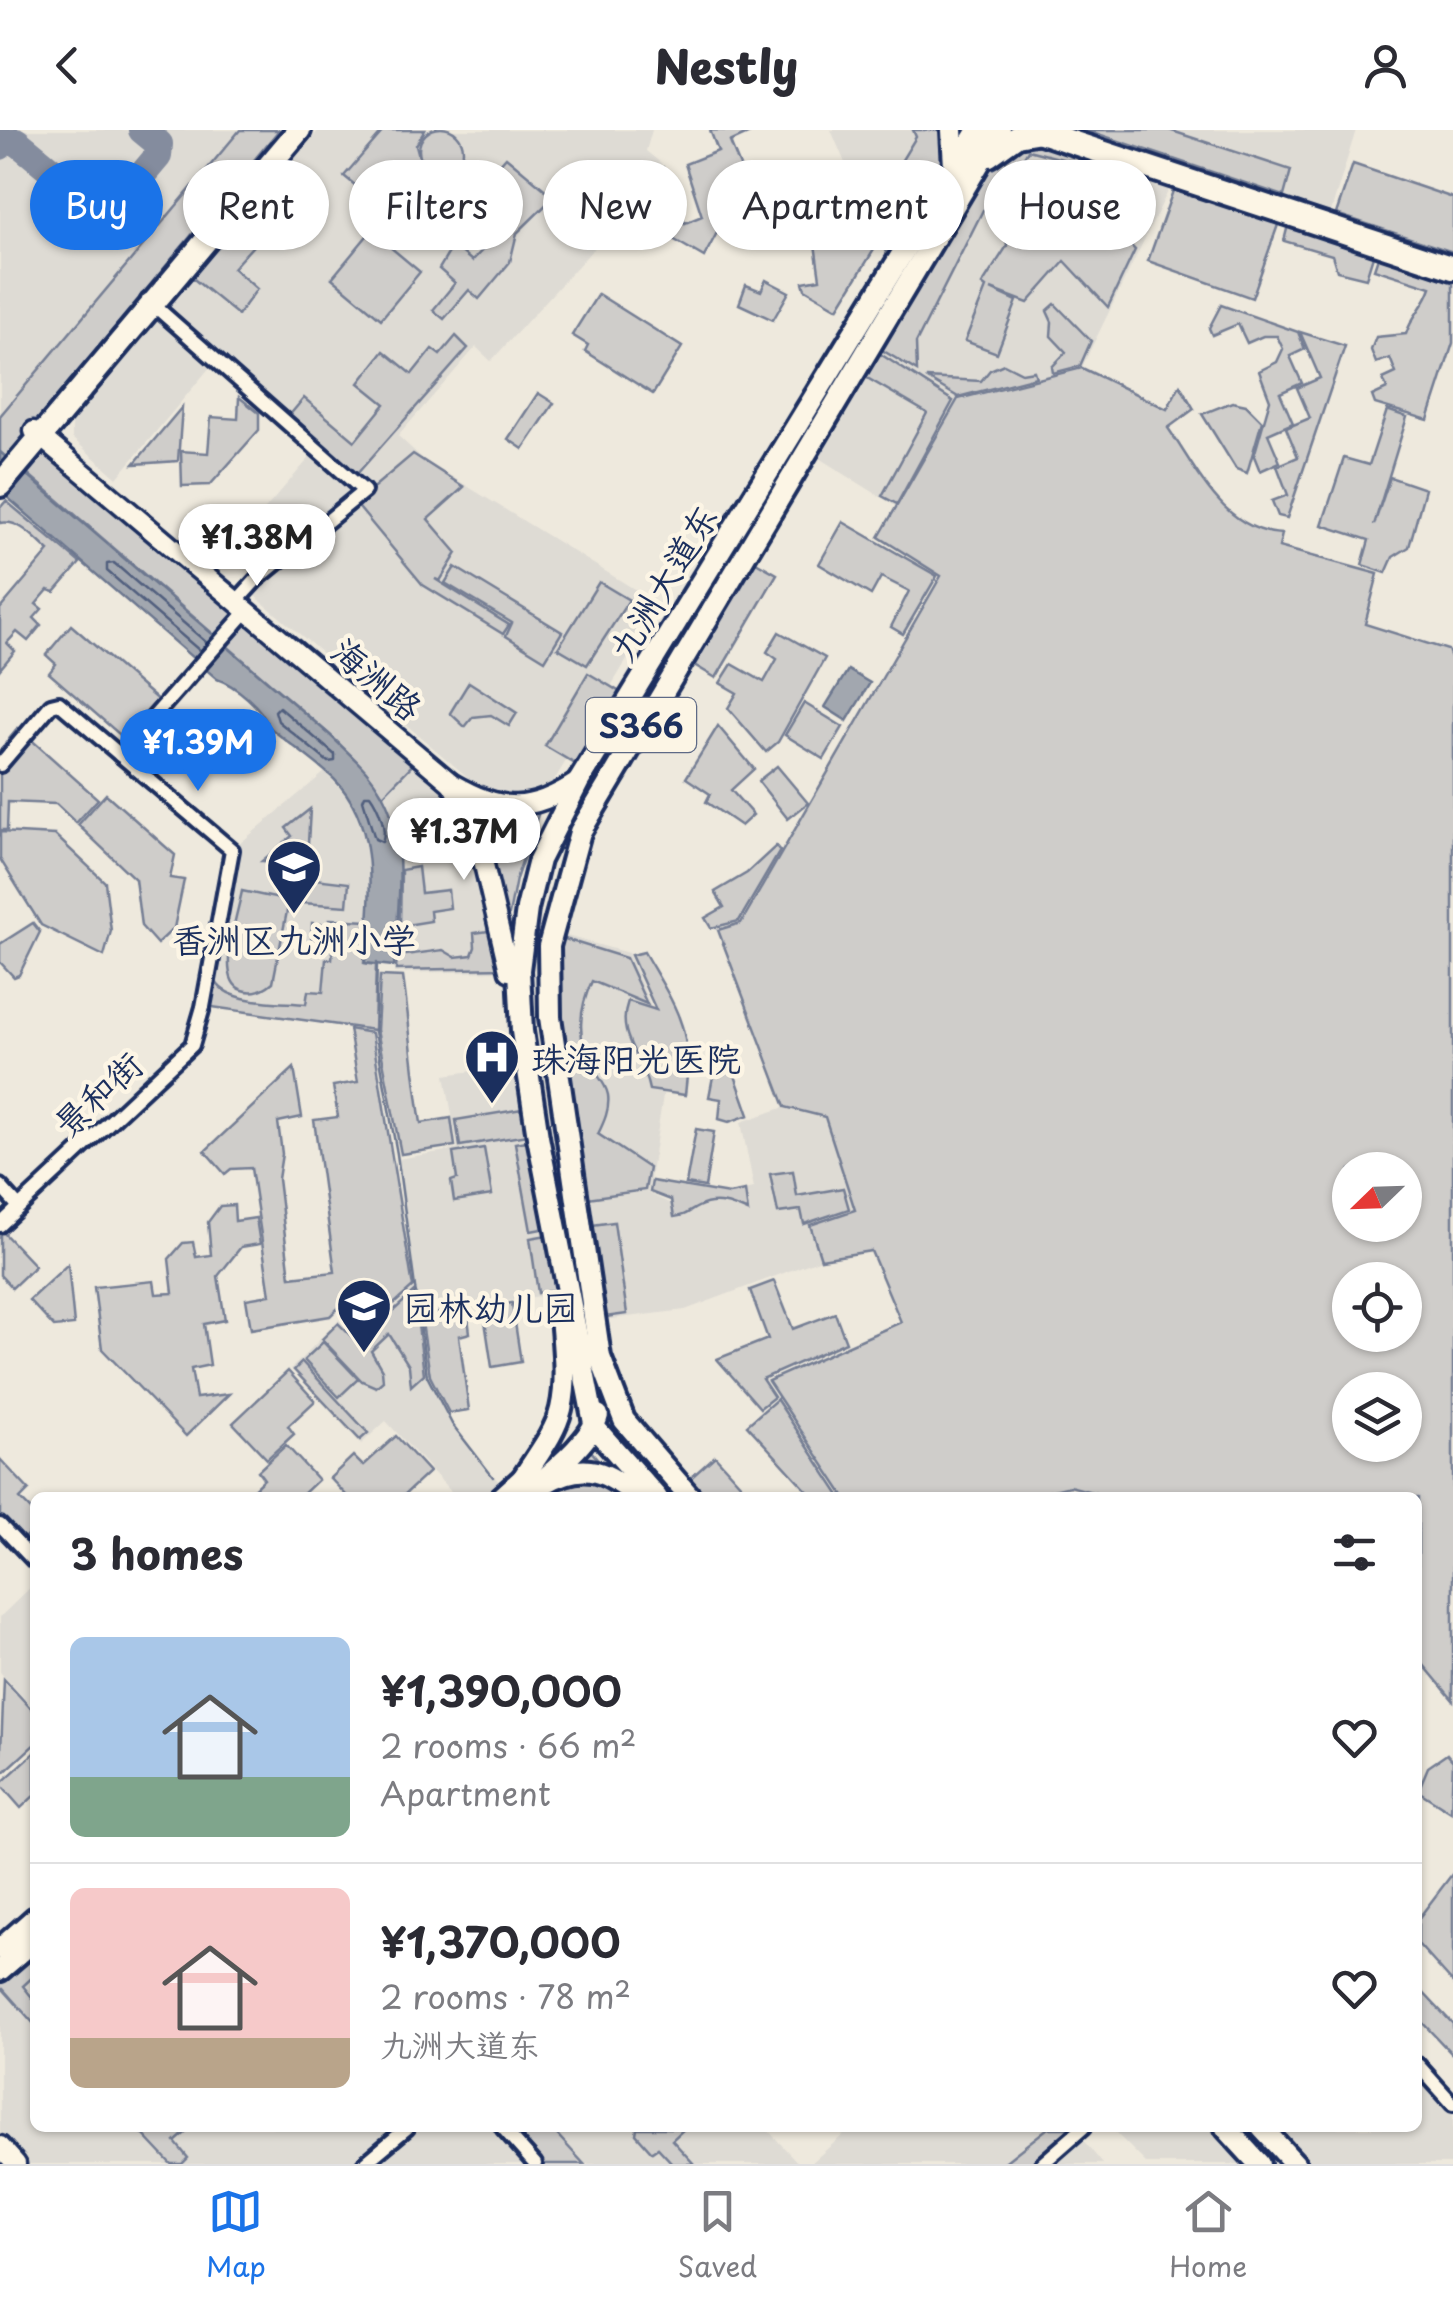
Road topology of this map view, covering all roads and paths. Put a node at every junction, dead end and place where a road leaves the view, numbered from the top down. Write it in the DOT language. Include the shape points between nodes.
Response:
graph roads {
  1 [pos="286,130"];
  2 [pos="299,130"];
  3 [pos="952,130"];
  4 [pos="978,130"];
  5 [pos="999,130"];
  6 [pos="1080,130"];
  7 [pos="1038,131"];
  8 [pos="954,160"];
  9 [pos="959,160"];
  10 [pos="979,163"];
  11 [pos="964,182"];
  12 [pos="914,250"];
  13 [pos="915,250"];
  14 [pos="1453,258"];
  15 [pos="1453,268"];
  16 [pos="149,301"];
  17 [pos="37,434"];
  18 [pos="9,464"];
  19 [pos="0,486"];
  20 [pos="241,606"];
  21 [pos="120,755"];
  22 [pos="0,765"];
  23 [pos="578,781"];
  24 [pos="451,783"];
  25 [pos="509,971"];
  26 [pos="0,1186"];
  27 [pos="19,1207"];
  28 [pos="0,1225"];
  29 [pos="556,1230"];
  30 [pos="600,1357"];
  31 [pos="595,1428"];
  32 [pos="638,1438"];
  33 [pos="524,1490"];
  34 [pos="632,1492"];
  35 [pos="652,1492"];
  36 [pos="687,1492"];
  37 [pos="0,1525"];
  38 [pos="30,1557"];
  39 [pos="30,1922"];
  40 [pos="30,1944"];
  41 [pos="0,1949"];
  42 [pos="0,1970"];
  43 [pos="1422,2070"];
  44 [pos="1453,2104"];
  45 [pos="402,2132"];
  46 [pos="507,2132"];
  47 [pos="1078,2132"];
  48 [pos="1230,2132"];
  49 [pos="1266,2132"];
  50 [pos="0,2146"];
  51 [pos="16,2164"];
  52 [pos="364,2164"];
  53 [pos="535,2164"];
  54 [pos="1042,2164"];
  55 [pos="1260,2164"];
  56 [pos="1295,2164"];
  1 -- 16 [label="highway"];
  2 -- 16 [label="highway"];
  3 -- 8 [label="main road"];
  4 -- 9 [label="main road, 九洲大道东 / S366"];
  5 -- 10 [label="main road, 九洲大道东 / S366"];
  6 -- 14 [label="highway"];
  7 -- 10 [label="main road" via="1017,136"];
  7 -- 15 [label="highway"];
  10 -- 11 [label="main road, 九洲大道东 / S366"];
  12 -- 23 [label="main road, 九洲大道东 / S366"];
  13 -- 30 [label="main road, 九洲大道东 / S366" via="612,774 580,832 562,888 549,946 550,1017"];
  16 -- 17 [label="highway"];
  16 -- 20 [label="street" via="364,490 256,580"];
  17 -- 18 [label="highway"];
  17 -- 20 [label="street, 海洲路"];
  18 -- 19 [label="highway"];
  20 -- 21 [label="street" via="222,639"];
  20 -- 24 [label="street, 海洲路"];
  21 -- 22 [label="street" via="60,703"];
  21 -- 27 [label="street, 景和街" via="232,850 203,1006 192,1044"];
  23 -- 24 [label="street" via="543,801 516,806 483,801"];
  23 -- 29 [label="main road, 九洲大道东 / S366" via="538,860 519,970 525,1048"];
  24 -- 25 [label="street" via="474,822"];
  26 -- 27 [label="street"];
  27 -- 28 [label="street, 景和街"];
  29 -- 31 [label="main road, 九洲大道东 / S366"];
  29 -- 33 [label="main road" via="561,1410"];
  30 -- 31 [label="main road"];
  30 -- 32 [label="main road, 九洲大道东 / S366" via="624,1420"];
  31 -- 32 [label="main road"];
  31 -- 33 [label="main road"];
  31 -- 35 [label="main road"];
  32 -- 36 [label="main road, 九洲大道东 / S366"];
  33 -- 34 [label="main road" via="579,1470 600,1471"];
  37 -- 38 [label="street"];
  39 -- 41 [label="main road"];
  40 -- 42 [label="main road"];
  43 -- 44 [label="street"];
  45 -- 52 [label="street"];
  46 -- 53 [label="street"];
  47 -- 54 [label="street"];
  48 -- 55 [label="main road"];
  49 -- 56 [label="main road"];
  50 -- 51 [label="street"];
}
